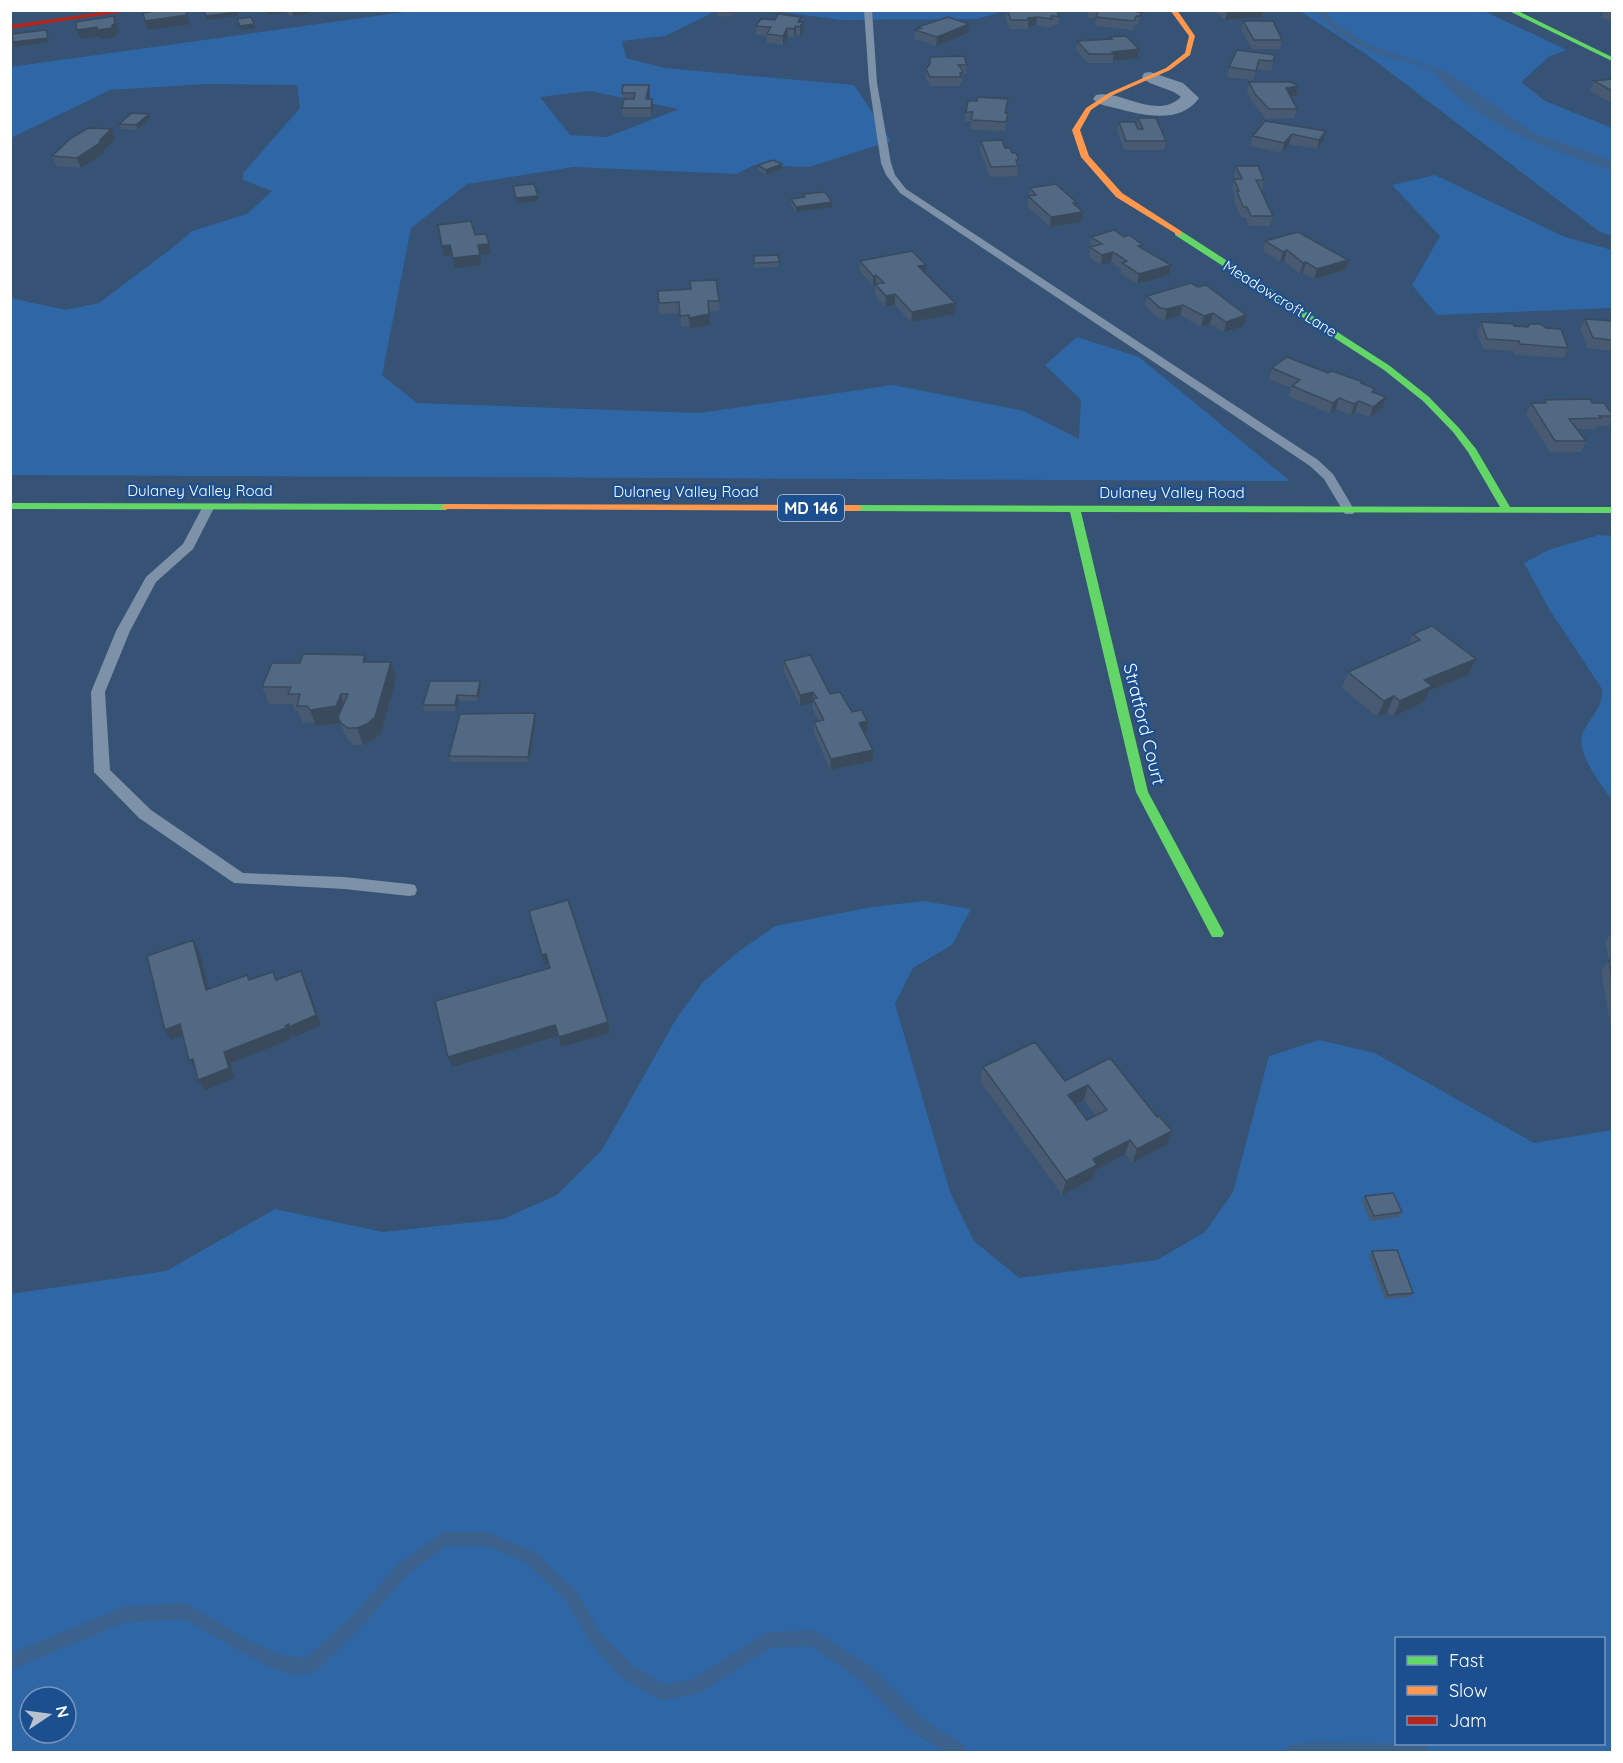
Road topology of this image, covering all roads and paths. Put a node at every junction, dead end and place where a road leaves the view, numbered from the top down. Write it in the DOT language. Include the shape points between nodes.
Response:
graph roads {
  1 [pos="133,10"];
  2 [pos="868,10"];
  3 [pos="1173,10"];
  4 [pos="1510,10"];
  5 [pos="10,27"];
  6 [pos="1612,58"];
  7 [pos="1150,77"];
  8 [pos="1102,99"];
  9 [pos="10,506"];
  10 [pos="208,508"];
  11 [pos="1075,509"];
  12 [pos="1507,510"];
  13 [pos="1612,510"];
  14 [pos="1349,511"];
  15 [pos="410,890"];
  16 [pos="1217,933"];
  1 -- 5 [label="street"];
  2 -- 14 [label="lane" via="873,83 886,163 903,191 1314,463 1329,477"];
  3 -- 7 [label="street, Meadowcroft Lane" via="1188,29 1192,46 1185,56"];
  4 -- 6 [label="street"];
  7 -- 8 [label="street, Meadowcroft Lane"];
  7 -- 8 [label="street" via="1178,86 1190,98 1180,107 1167,110 1134,108"];
  8 -- 12 [label="street, Meadowcroft Lane" via="1077,122 1075,135 1080,152 1100,179 1149,216 1387,368 1421,395 1470,448"];
  9 -- 10 [label="street, Dulaney Valley Road / MD 146"];
  10 -- 11 [label="street, Dulaney Valley Road / MD 146"];
  10 -- 15 [label="lane" via="188,546 151,580 123,631 98,692 102,772 145,814 240,879"];
  11 -- 14 [label="street, Dulaney Valley Road / MD 146"];
  11 -- 16 [label="street, Stratford Court" via="1142,792"];
  12 -- 13 [label="street, Dulaney Valley Road / MD 146"];
  12 -- 14 [label="street, Dulaney Valley Road / MD 146"];
}
